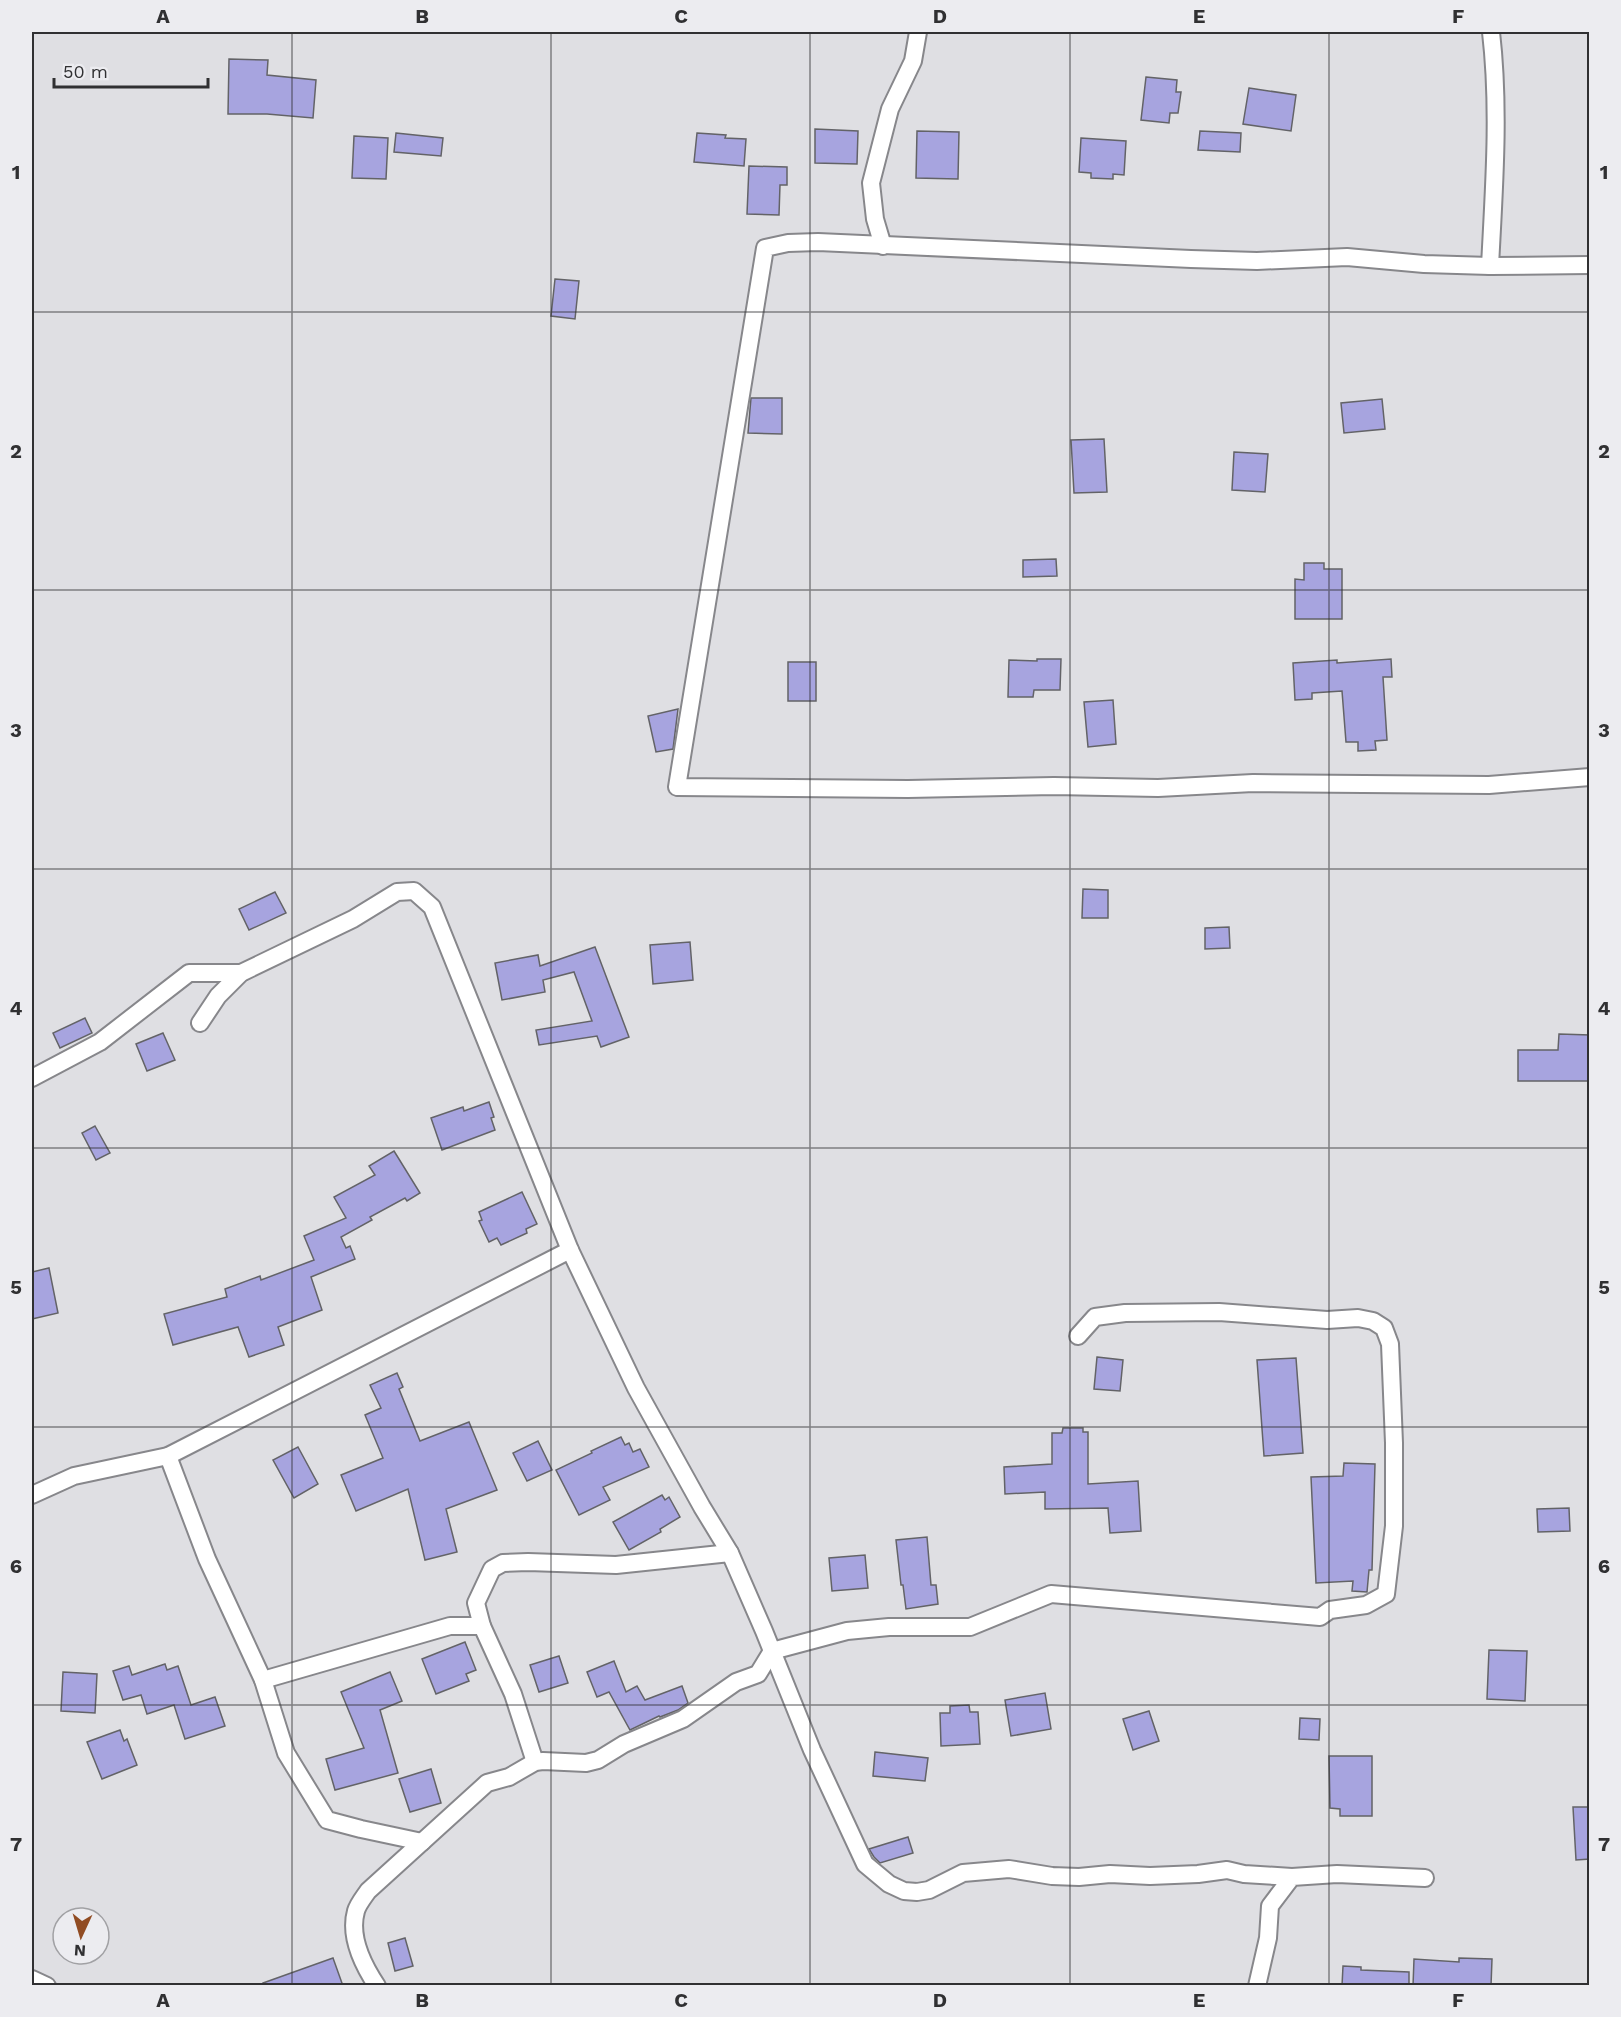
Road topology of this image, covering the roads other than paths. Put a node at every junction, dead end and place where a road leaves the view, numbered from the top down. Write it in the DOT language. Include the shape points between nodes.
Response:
graph roads {
  1 [pos="918,32"];
  2 [pos="1491,32"];
  3 [pos="883,246"];
  4 [pos="1590,265"];
  5 [pos="1490,266"];
  6 [pos="1590,777"];
  7 [pos="241,973"];
  8 [pos="200,1023"];
  9 [pos="32,1078"];
  10 [pos="570,1250"];
  11 [pos="1078,1336"];
  12 [pos="168,1456"];
  13 [pos="32,1495"];
  14 [pos="730,1553"];
  15 [pos="482,1626"];
  16 [pos="771,1651"];
  17 [pos="263,1680"];
  18 [pos="535,1762"];
  19 [pos="422,1842"];
  20 [pos="1292,1877"];
  21 [pos="1425,1878"];
  22 [pos="32,1979"];
  23 [pos="47,1986"];
  24 [pos="377,1986"];
  25 [pos="1257,1986"];
  1 -- 3 [label="street" via="913,61 890,109 871,183"];
  2 -- 5 [label="street" via="1495,64"];
  3 -- 5 [label="street" via="1257,261 1347,258"];
  3 -- 6 [label="street" via="818,242 765,248 677,787 1489,785"];
  4 -- 5 [label="street"];
  7 -- 8 [label="street" via="218,996"];
  7 -- 9 [label="street" via="189,973 100,1042"];
  7 -- 10 [label="street" via="353,919 397,892 414,891 432,907"];
  10 -- 12 [label="street"];
  10 -- 14 [label="street" via="636,1388"];
  11 -- 16 [label="street" via="1095,1317 1150,1312 1358,1318 1384,1328 1390,1344 1394,1443 1394,1526 1386,1594 1366,1605 1330,1610 1320,1617 1051,1594 970,1627 847,1631"];
  12 -- 13 [label="street" via="74,1476"];
  12 -- 17 [label="street" via="207,1559"];
  14 -- 15 [label="street" via="616,1565 503,1563 492,1569 476,1603"];
  14 -- 16 [label="street"];
  15 -- 17 [label="street" via="450,1626"];
  15 -- 18 [label="street" via="513,1694"];
  16 -- 18 [label="street" via="758,1674 736,1682 683,1719 624,1744 598,1760"];
  16 -- 20 [label="street" via="865,1864 904,1891 929,1890 963,1873 1009,1869 1079,1877 1227,1870"];
  17 -- 19 [label="street" via="286,1753 327,1820"];
  18 -- 19 [label="street" via="509,1777 487,1783"];
  19 -- 24 [label="street" via="368,1891 356,1911 354,1937"];
  20 -- 21 [label="street" via="1337,1874"];
  20 -- 25 [label="street" via="1270,1906 1268,1938"];
  22 -- 23 [label="street"];
}
